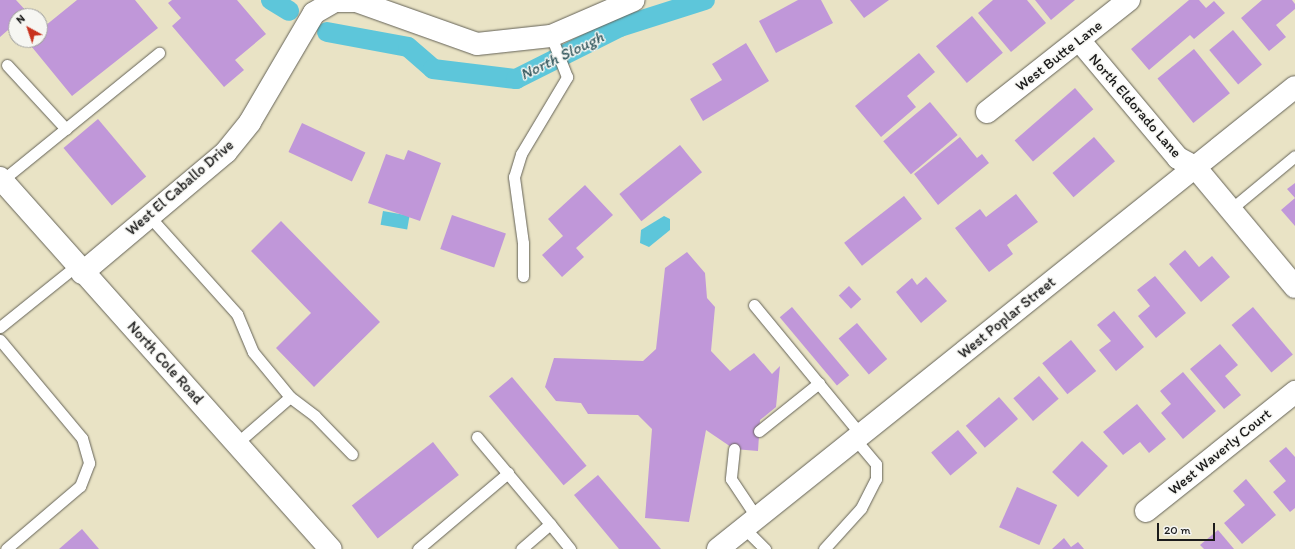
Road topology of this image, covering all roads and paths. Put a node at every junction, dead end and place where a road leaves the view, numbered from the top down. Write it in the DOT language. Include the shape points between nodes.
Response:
graph roads {
  1 [pos="634,0"];
  2 [pos="1130,0"];
  3 [pos="551,36"];
  4 [pos="1079,40"];
  5 [pos="159,53"];
  6 [pos="7,65"];
  7 [pos="1295,87"];
  8 [pos="988,112"];
  9 [pos="66,129"];
  10 [pos="1295,156"];
  11 [pos="1195,167"];
  12 [pos="1,180"];
  13 [pos="1231,209"];
  14 [pos="149,216"];
  15 [pos="79,269"];
  16 [pos="523,276"];
  17 [pos="1295,287"];
  18 [pos="754,305"];
  19 [pos="0,326"];
  20 [pos="0,340"];
  21 [pos="819,384"];
  22 [pos="1295,392"];
  23 [pos="290,397"];
  24 [pos="759,431"];
  25 [pos="477,436"];
  26 [pos="858,437"];
  27 [pos="238,443"];
  28 [pos="734,449"];
  29 [pos="352,454"];
  30 [pos="508,473"];
  31 [pos="1146,511"];
  32 [pos="750,523"];
  33 [pos="550,524"];
  34 [pos="6,549"];
  35 [pos="330,549"];
  36 [pos="418,549"];
  37 [pos="521,549"];
  38 [pos="570,549"];
  39 [pos="718,549"];
  40 [pos="765,549"];
  41 [pos="824,549"];
  1 -- 3 [label="street, West El Caballo Drive"];
  2 -- 4 [label="street, West Butte Lane"];
  3 -- 14 [label="street, West El Caballo Drive" via="477,44 356,1 335,1 314,14 250,122 226,152"];
  3 -- 16 [label="lane" via="567,77 521,154 514,177 523,243"];
  4 -- 8 [label="street, West Butte Lane"];
  4 -- 11 [label="street, North Eldorado Lane" via="1178,158"];
  5 -- 9 [label="lane"];
  6 -- 9 [label="lane"];
  7 -- 11 [label="street, West Poplar Street"];
  9 -- 12 [label="lane"];
  10 -- 13 [label="lane"];
  11 -- 13 [label="street"];
  11 -- 26 [label="street, West Poplar Street"];
  12 -- 15 [label="street, North Cole Road"];
  13 -- 17 [label="street"];
  14 -- 15 [label="street, West El Caballo Drive"];
  14 -- 23 [label="lane" via="237,314 253,352"];
  15 -- 19 [label="lane"];
  15 -- 27 [label="street, North Cole Road"];
  18 -- 21 [label="lane"];
  20 -- 34 [label="lane" via="82,438 89,463 80,486"];
  21 -- 24 [label="lane"];
  21 -- 26 [label="lane"];
  22 -- 31 [label="street, West Waverly Court"];
  23 -- 27 [label="lane"];
  23 -- 29 [label="lane" via="315,416"];
  25 -- 30 [label="lane"];
  26 -- 32 [label="street, West Poplar Street"];
  26 -- 41 [label="lane" via="876,464 876,479 861,508"];
  27 -- 35 [label="street, North Cole Road"];
  28 -- 32 [label="lane" via="731,479"];
  30 -- 33 [label="lane"];
  30 -- 36 [label="lane"];
  32 -- 39 [label="street, West Poplar Street"];
  32 -- 40 [label="lane"];
  33 -- 37 [label="lane"];
  33 -- 38 [label="lane"];
}
